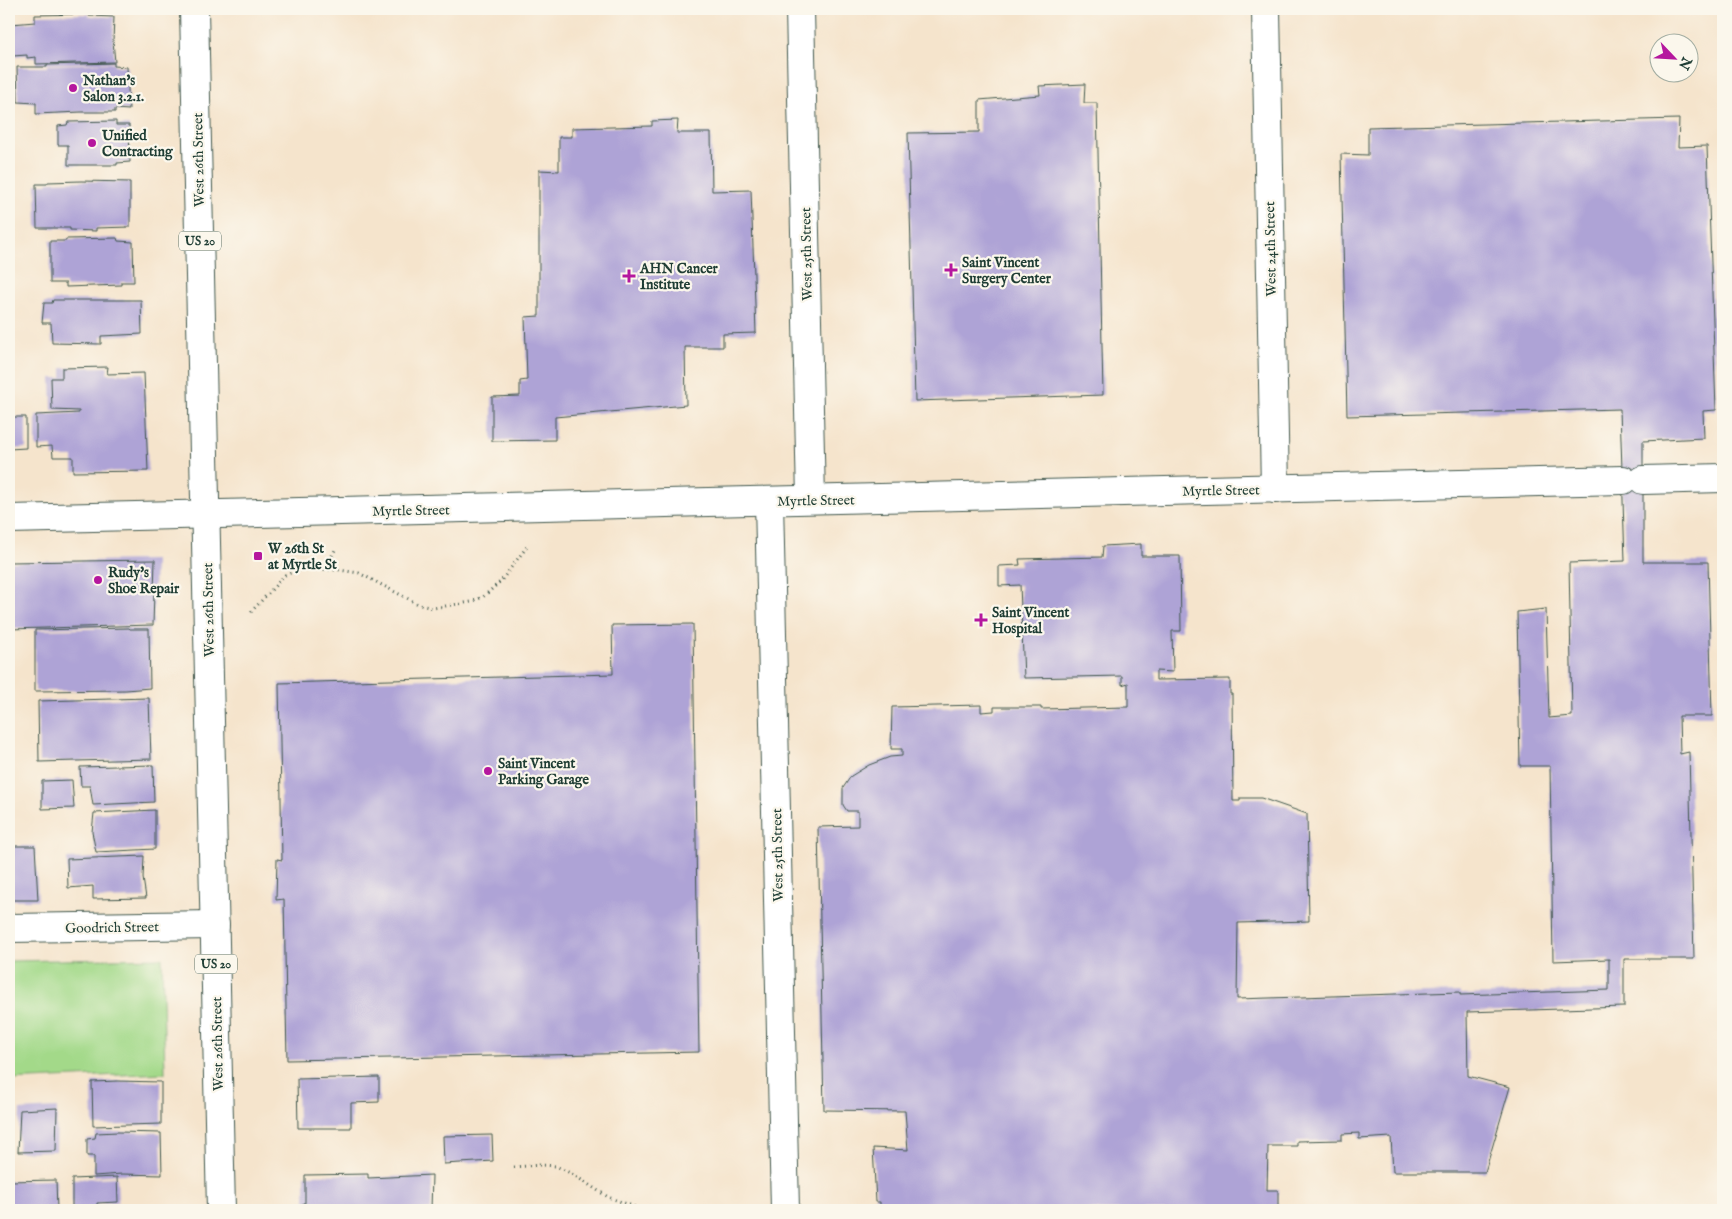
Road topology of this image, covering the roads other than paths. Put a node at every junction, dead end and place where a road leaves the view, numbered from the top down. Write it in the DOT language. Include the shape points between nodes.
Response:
graph roads {
  1 [pos="194,9"];
  2 [pos="800,9"];
  3 [pos="1266,9"];
  4 [pos="1723,478"];
  5 [pos="1275,489"];
  6 [pos="811,500"];
  7 [pos="769,501"];
  8 [pos="206,514"];
  9 [pos="9,519"];
  10 [pos="215,925"];
  11 [pos="9,928"];
  12 [pos="221,1210"];
  13 [pos="786,1210"];
  1 -- 8 [label="street, West 26th Street / US 20"];
  2 -- 6 [label="street, West 25th Street"];
  3 -- 5 [label="street, West 24th Street"];
  4 -- 5 [label="street, Myrtle Street"];
  5 -- 6 [label="street, Myrtle Street"];
  6 -- 7 [label="street, Myrtle Street"];
  7 -- 8 [label="street, Myrtle Street"];
  7 -- 13 [label="street, West 25th Street"];
  8 -- 9 [label="street, Myrtle Street"];
  8 -- 10 [label="street, West 26th Street / US 20"];
  10 -- 11 [label="street, Goodrich Street"];
  10 -- 12 [label="street, West 26th Street / US 20"];
}
